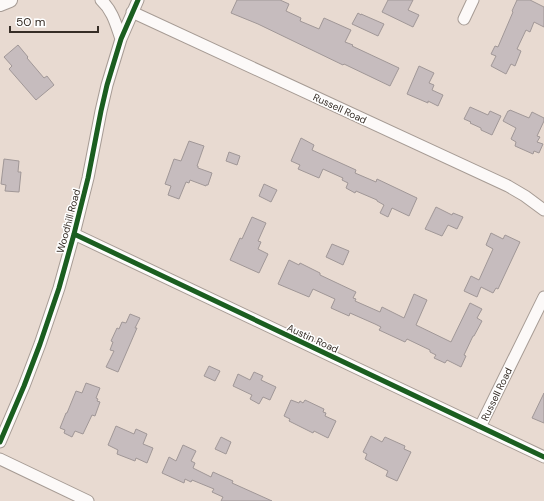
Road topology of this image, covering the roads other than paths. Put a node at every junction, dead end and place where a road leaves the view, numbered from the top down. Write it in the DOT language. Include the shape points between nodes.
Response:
graph roads {
  1 [pos="10,0"];
  2 [pos="101,0"];
  3 [pos="138,0"];
  4 [pos="474,0"];
  5 [pos="0,4"];
  6 [pos="132,12"];
  7 [pos="464,19"];
  8 [pos="121,39"];
  9 [pos="544,210"];
  10 [pos="74,234"];
  11 [pos="544,297"];
  12 [pos="480,427"];
  13 [pos="0,442"];
  14 [pos="544,458"];
  15 [pos="0,459"];
  16 [pos="88,501"];
  1 -- 5 [label="street"];
  2 -- 8 [label="street" via="112,14"];
  3 -- 6 [label="street, Woodhill Road"];
  4 -- 7 [label="street"];
  6 -- 8 [label="street, Woodhill Road"];
  6 -- 9 [label="street, Russell Road" via="508,186"];
  8 -- 10 [label="street, Woodhill Road" via="107,85"];
  10 -- 12 [label="street, Austin Road"];
  10 -- 13 [label="street, Woodhill Road" via="40,344"];
  11 -- 12 [label="street, Russell Road"];
  12 -- 14 [label="street, Austin Road"];
  15 -- 16 [label="street"];
}
